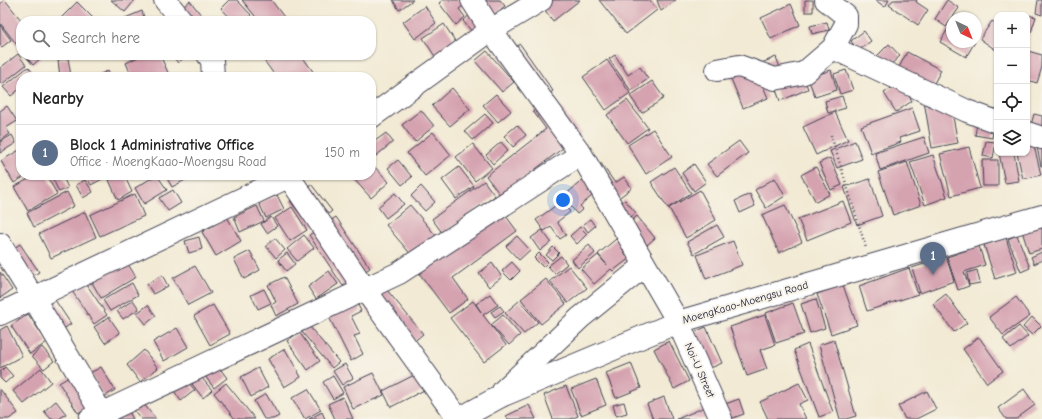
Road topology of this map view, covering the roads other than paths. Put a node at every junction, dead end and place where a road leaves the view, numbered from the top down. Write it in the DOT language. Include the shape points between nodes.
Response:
graph roads {
  1 [pos="165,0"];
  2 [pos="472,0"];
  3 [pos="541,0"];
  4 [pos="826,0"];
  5 [pos="178,16"];
  6 [pos="491,30"];
  7 [pos="833,48"];
  8 [pos="212,60"];
  9 [pos="717,70"];
  10 [pos="213,72"];
  11 [pos="376,113"];
  12 [pos="994,121"];
  13 [pos="1030,134"];
  14 [pos="1042,138"];
  15 [pos="581,154"];
  16 [pos="277,180"];
  17 [pos="283,180"];
  18 [pos="1042,216"];
  19 [pos="0,244"];
  20 [pos="644,266"];
  21 [pos="364,288"];
  22 [pos="33,297"];
  23 [pos="0,314"];
  24 [pos="678,322"];
  25 [pos="501,396"];
  26 [pos="99,417"];
  27 [pos="459,419"];
  28 [pos="721,419"];
  1 -- 5 [label="street"];
  2 -- 6 [label="street, Noi-U Street"];
  3 -- 6 [label="street"];
  4 -- 7 [label="street" via="846,16 846,24"];
  6 -- 11 [label="street"];
  6 -- 15 [label="street, Noi-U Street"];
  7 -- 9 [label="street" via="804,73 775,79 739,66"];
  7 -- 12 [label="street" via="967,111"];
  8 -- 10 [label="street"];
  13 -- 14 [label="street"];
  15 -- 20 [label="street, Noi-U Street"];
  15 -- 21 [label="street" via="399,273"];
  16 -- 22 [label="street"];
  17 -- 21 [label="street"];
  18 -- 24 [label="street, MoengKaao-Moengsu Road"];
  19 -- 22 [label="street"];
  20 -- 24 [label="street, Noi-U Street"];
  20 -- 25 [label="street" via="580,318 503,391"];
  21 -- 26 [label="street"];
  21 -- 27 [label="street"];
  22 -- 23 [label="street"];
  22 -- 26 [label="street"];
  24 -- 25 [label="street, MoengKaao-Moengsu Road"];
  24 -- 28 [label="street, Noi-U Street"];
  25 -- 27 [label="street, MoengKaao-Moengsu Road"];
}
